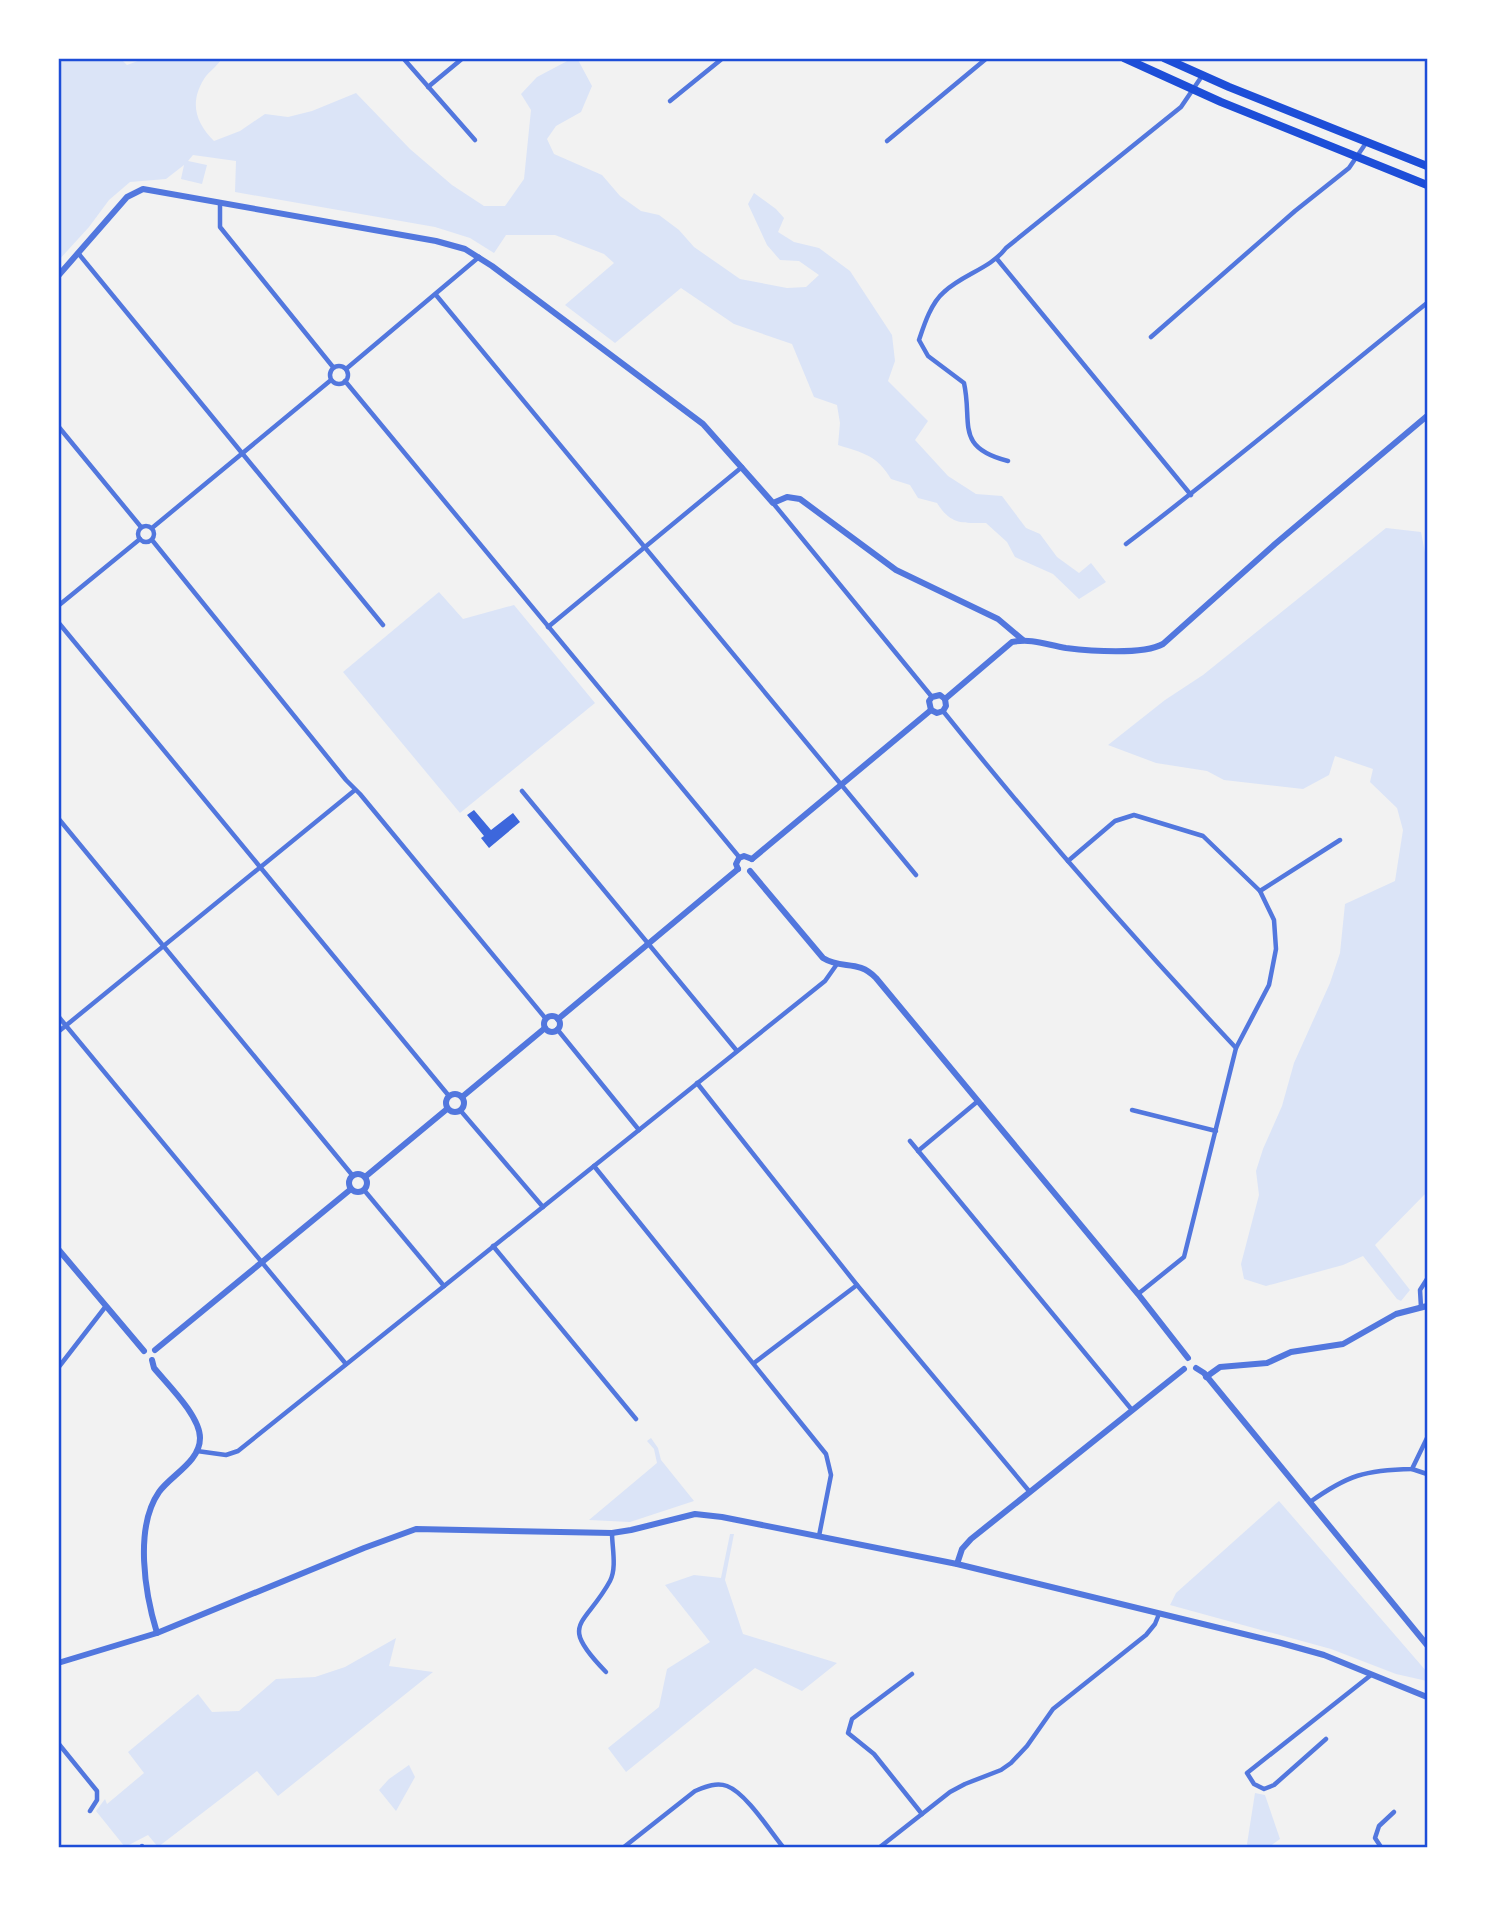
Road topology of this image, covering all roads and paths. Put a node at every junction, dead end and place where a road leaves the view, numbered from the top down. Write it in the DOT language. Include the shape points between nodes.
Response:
graph roads {
  1 [pos="403,58"];
  2 [pos="463,58"];
  3 [pos="723,58"];
  4 [pos="987,58"];
  5 [pos="1124,58"];
  6 [pos="1164,58"];
  7 [pos="1203,75"];
  8 [pos="428,87"];
  9 [pos="1194,90"];
  10 [pos="670,101"];
  11 [pos="475,140"];
  12 [pos="887,141"];
  13 [pos="1367,142"];
  14 [pos="1357,157"];
  15 [pos="1427,166"];
  16 [pos="1427,185"];
  17 [pos="220,204"];
  18 [pos="78,253"];
  19 [pos="479,257"];
  20 [pos="997,259"];
  21 [pos="58,276"];
  22 [pos="436,295"];
  23 [pos="1427,303"];
  24 [pos="1152,337"];
  25 [pos="333,367"];
  26 [pos="346,369"];
  27 [pos="331,380"];
  28 [pos="345,381"];
  29 [pos="1427,416"];
  30 [pos="58,426"];
  31 [pos="244,454"];
  32 [pos="1008,461"];
  33 [pos="742,467"];
  34 [pos="1191,495"];
  35 [pos="773,503"];
  36 [pos="141,527"];
  37 [pos="152,528"];
  38 [pos="140,539"];
  39 [pos="152,540"];
  40 [pos="1126,544"];
  41 [pos="645,547"];
  42 [pos="58,606"];
  43 [pos="58,622"];
  44 [pos="383,625"];
  45 [pos="548,627"];
  46 [pos="1023,639"];
  47 [pos="932,697"];
  48 [pos="945,699"];
  49 [pos="931,709"];
  50 [pos="1427,709"];
  51 [pos="943,711"];
  52 [pos="1427,716"];
  53 [pos="841,784"];
  54 [pos="355,790"];
  55 [pos="522,791"];
  56 [pos="58,818"];
  57 [pos="1340,840"];
  58 [pos="740,858"];
  59 [pos="752,859"];
  60 [pos="1068,861"];
  61 [pos="260,866"];
  62 [pos="738,869"];
  63 [pos="750,871"];
  64 [pos="916,875"];
  65 [pos="1260,891"];
  66 [pos="648,944"];
  67 [pos="163,945"];
  68 [pos="837,964"];
  69 [pos="58,1016"];
  70 [pos="546,1018"];
  71 [pos="558,1019"];
  72 [pos="65,1026"];
  73 [pos="545,1028"];
  74 [pos="557,1029"];
  75 [pos="58,1032"];
  76 [pos="1236,1048"];
  77 [pos="737,1051"];
  78 [pos="697,1083"];
  79 [pos="449,1096"];
  80 [pos="462,1097"];
  81 [pos="978,1101"];
  82 [pos="447,1109"];
  83 [pos="460,1110"];
  84 [pos="1132,1110"];
  85 [pos="639,1130"];
  86 [pos="1216,1131"];
  87 [pos="910,1141"];
  88 [pos="918,1151"];
  89 [pos="594,1166"];
  90 [pos="353,1176"];
  91 [pos="365,1177"];
  92 [pos="351,1189"];
  93 [pos="364,1190"];
  94 [pos="543,1207"];
  95 [pos="493,1246"];
  96 [pos="58,1248"];
  97 [pos="262,1263"];
  98 [pos="1427,1279"];
  99 [pos="857,1285"];
  100 [pos="444,1286"];
  101 [pos="1138,1294"];
  102 [pos="106,1306"];
  103 [pos="1424,1306"];
  104 [pos="155,1350"];
  105 [pos="144,1351"];
  106 [pos="1188,1358"];
  107 [pos="152,1360"];
  108 [pos="754,1363"];
  109 [pos="346,1364"];
  110 [pos="58,1368"];
  111 [pos="1196,1368"];
  112 [pos="1184,1369"];
  113 [pos="1206,1377"];
  114 [pos="1132,1410"];
  115 [pos="636,1419"];
  116 [pos="1427,1438"];
  117 [pos="197,1451"];
  118 [pos="1412,1469"];
  119 [pos="1427,1474"];
  120 [pos="1029,1491"];
  121 [pos="1309,1502"];
  122 [pos="612,1533"];
  123 [pos="819,1536"];
  124 [pos="957,1564"];
  125 [pos="1159,1613"];
  126 [pos="157,1633"];
  127 [pos="1427,1645"];
  128 [pos="58,1663"];
  129 [pos="606,1672"];
  130 [pos="912,1674"];
  131 [pos="1372,1674"];
  132 [pos="1427,1697"];
  133 [pos="1326,1739"];
  134 [pos="58,1743"];
  135 [pos="90,1811"];
  136 [pos="1394,1812"];
  137 [pos="922,1814"];
  138 [pos="624,1847"];
  139 [pos="783,1847"];
  140 [pos="880,1847"];
  141 [pos="1381,1847"];
  1 -- 8 [label="street"];
  2 -- 8 [label="street"];
  3 -- 10 [label="street"];
  4 -- 12 [label="street"];
  5 -- 9 [label="highway"];
  6 -- 7 [label="highway"];
  7 -- 9 [label="street"];
  7 -- 13 [label="highway"];
  8 -- 11 [label="street"];
  9 -- 14 [label="highway"];
  9 -- 20 [label="street" via="1181,107"];
  13 -- 14 [label="street"];
  13 -- 15 [label="highway"];
  14 -- 16 [label="highway"];
  14 -- 24 [label="street"];
  17 -- 18 [label="street" via="135,191"];
  17 -- 19 [label="street" via="436,241"];
  17 -- 25 [label="street" via="220,227"];
  18 -- 21 [label="street"];
  18 -- 31 [label="street"];
  19 -- 22 [label="street"];
  19 -- 33 [label="street" via="704,424"];
  20 -- 32 [label="street" via="943,292 919,340 928,356 964,383 967,427 974,444 987,456"];
  20 -- 34 [label="street"];
  22 -- 26 [label="street"];
  22 -- 41 [label="street"];
  23 -- 34 [label="street"];
  25 -- 26 [label="street"];
  25 -- 27 [label="street"];
  26 -- 28 [label="street"];
  27 -- 28 [label="street" via="337,384"];
  27 -- 31 [label="street"];
  28 -- 45 [label="street"];
  29 -- 46 [label="street" via="1163,644 1152,650 1066,648"];
  30 -- 36 [label="street"];
  31 -- 37 [label="street"];
  31 -- 44 [label="street"];
  33 -- 35 [label="street"];
  33 -- 41 [label="street"];
  34 -- 40 [label="street"];
  35 -- 46 [label="street" via="787,497 800,499 896,570 998,619"];
  35 -- 47 [label="street"];
  36 -- 37 [label="street"];
  36 -- 38 [label="street"];
  37 -- 39 [label="street"];
  38 -- 39 [label="street"];
  38 -- 42 [label="street"];
  39 -- 54 [label="street"];
  41 -- 45 [label="street"];
  41 -- 53 [label="street"];
  43 -- 61 [label="street"];
  45 -- 58 [label="street"];
  46 -- 48 [label="street" via="1012,642"];
  47 -- 48 [label="street"];
  47 -- 49 [label="street"];
  48 -- 51 [label="street"];
  49 -- 51 [label="street"];
  49 -- 53 [label="street"];
  50 -- 52 [label="lane"];
  51 -- 60 [label="street"];
  53 -- 59 [label="street"];
  53 -- 64 [label="street"];
  54 -- 61 [label="street"];
  54 -- 70 [label="street"];
  55 -- 66 [label="street"];
  56 -- 67 [label="street"];
  57 -- 65 [label="street"];
  58 -- 59 [label="street"];
  58 -- 62 [label="street"];
  59 -- 63 [label="street"];
  60 -- 65 [label="street" via="1115,821 1134,815 1203,836"];
  60 -- 76 [label="street"];
  61 -- 67 [label="street"];
  61 -- 79 [label="street"];
  62 -- 63 [label="street"];
  62 -- 66 [label="street"];
  63 -- 68 [label="street" via="823,958"];
  65 -- 76 [label="street" via="1274,920 1276,949 1269,985"];
  66 -- 71 [label="street"];
  66 -- 77 [label="street"];
  67 -- 72 [label="street"];
  67 -- 90 [label="street"];
  68 -- 77 [label="street" via="825,981"];
  68 -- 81 [label="street" via="861,966 871,973"];
  69 -- 72 [label="street"];
  70 -- 71 [label="street"];
  70 -- 73 [label="street"];
  71 -- 74 [label="street"];
  72 -- 75 [label="street"];
  72 -- 97 [label="street"];
  73 -- 74 [label="street"];
  73 -- 80 [label="street"];
  74 -- 85 [label="street"];
  76 -- 86 [label="street"];
  77 -- 78 [label="street"];
  78 -- 85 [label="street"];
  78 -- 99 [label="street"];
  79 -- 80 [label="street"];
  79 -- 82 [label="street"];
  80 -- 83 [label="street"];
  81 -- 88 [label="street"];
  81 -- 101 [label="street"];
  82 -- 83 [label="street"];
  82 -- 91 [label="street"];
  83 -- 94 [label="street"];
  84 -- 86 [label="street"];
  85 -- 89 [label="street"];
  86 -- 101 [label="street" via="1184,1257"];
  87 -- 88 [label="street"];
  88 -- 114 [label="street"];
  89 -- 94 [label="street"];
  89 -- 108 [label="street"];
  90 -- 91 [label="street"];
  90 -- 92 [label="street"];
  91 -- 93 [label="street"];
  92 -- 93 [label="street"];
  92 -- 97 [label="street"];
  93 -- 100 [label="street"];
  94 -- 95 [label="street"];
  95 -- 100 [label="street"];
  95 -- 115 [label="street"];
  96 -- 102 [label="street"];
  97 -- 104 [label="street"];
  97 -- 109 [label="street"];
  98 -- 103 [label="street" via="1420,1290"];
  99 -- 108 [label="street"];
  99 -- 120 [label="street"];
  100 -- 109 [label="street"];
  101 -- 106 [label="street"];
  102 -- 105 [label="street"];
  102 -- 110 [label="street"];
  103 -- 113 [label="street" via="1396,1314 1343,1344 1291,1352 1267,1363 1220,1367"];
  104 -- 105 [label="street"];
  104 -- 107 [label="street"];
  105 -- 107 [label="street" via="144,1357"];
  106 -- 111 [label="street" via="1195,1360"];
  106 -- 112 [label="street"];
  107 -- 117 [label="street" via="198,1426"];
  108 -- 123 [label="street" via="826,1454 831,1475"];
  109 -- 117 [label="street" via="238,1451 226,1455"];
  111 -- 112 [label="street"];
  111 -- 113 [label="street"];
  112 -- 114 [label="street"];
  113 -- 121 [label="street"];
  114 -- 120 [label="street"];
  116 -- 118 [label="street"];
  117 -- 126 [label="street" via="159,1492 147,1524 144,1550"];
  118 -- 119 [label="street"];
  118 -- 121 [label="street" via="1353,1475"];
  120 -- 124 [label="street" via="964,1545"];
  121 -- 127 [label="street"];
  122 -- 123 [label="street" via="695,1514"];
  122 -- 126 [label="street" via="416,1530"];
  122 -- 129 [label="street" via="610,1581 582,1618 579,1630 588,1654"];
  123 -- 124 [label="street"];
  124 -- 125 [label="street"];
  125 -- 131 [label="street" via="1310,1651"];
  125 -- 137 [label="street" via="1146,1635 1047,1715 1011,1763 965,1784"];
  126 -- 128 [label="street"];
  130 -- 137 [label="street" via="852,1719 848,1733 874,1754"];
  131 -- 132 [label="street"];
  131 -- 133 [label="street" via="1247,1773 1264,1789 1274,1785"];
  134 -- 135 [label="street" via="97,1791"];
  136 -- 141 [label="street" via="1379,1826 1375,1838"];
  137 -- 140 [label="street"];
  138 -- 139 [label="street" via="695,1791 719,1785 735,1791"];
}
